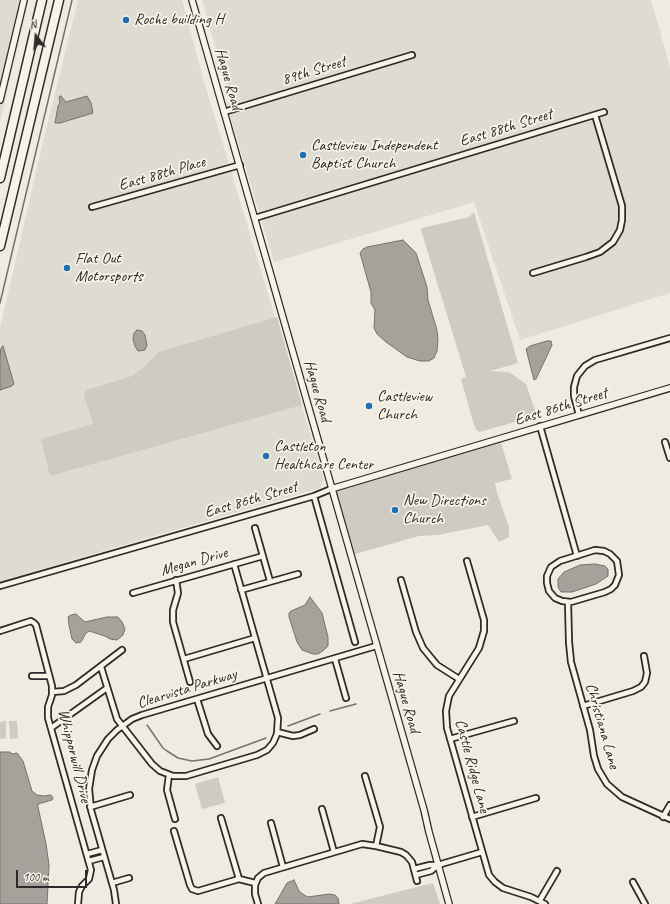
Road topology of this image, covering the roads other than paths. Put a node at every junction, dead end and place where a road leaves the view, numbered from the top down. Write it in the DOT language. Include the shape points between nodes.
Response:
graph roads {
  1 [pos="24,0"];
  2 [pos="42,0"];
  3 [pos="59,0"];
  4 [pos="192,0"];
  5 [pos="412,55"];
  6 [pos="0,100"];
  7 [pos="224,112"];
  8 [pos="604,112"];
  9 [pos="595,115"];
  10 [pos="240,165"];
  11 [pos="0,178"];
  12 [pos="92,207"];
  13 [pos="255,218"];
  14 [pos="0,246"];
  15 [pos="533,273"];
  16 [pos="670,338"];
  17 [pos="670,388"];
  18 [pos="580,415"];
  19 [pos="540,426"];
  20 [pos="665,442"];
  21 [pos="670,458"];
  22 [pos="331,489"];
  23 [pos="314,496"];
  24 [pos="255,528"];
  25 [pos="263,556"];
  26 [pos="577,556"];
  27 [pos="467,561"];
  28 [pos="234,564"];
  29 [pos="298,574"];
  30 [pos="176,580"];
  31 [pos="401,580"];
  32 [pos="270,582"];
  33 [pos="0,586"];
  34 [pos="241,590"];
  35 [pos="133,593"];
  36 [pos="568,602"];
  37 [pos="0,631"];
  38 [pos="255,638"];
  39 [pos="355,642"];
  40 [pos="376,646"];
  41 [pos="122,650"];
  42 [pos="644,656"];
  43 [pos="184,659"];
  44 [pos="335,659"];
  45 [pos="101,667"];
  46 [pos="32,676"];
  47 [pos="49,676"];
  48 [pos="266,679"];
  49 [pos="458,679"];
  50 [pos="190,682"];
  51 [pos="107,688"];
  52 [pos="52,692"];
  53 [pos="346,698"];
  54 [pos="197,699"];
  55 [pos="583,706"];
  56 [pos="514,721"];
  57 [pos="122,726"];
  58 [pos="51,728"];
  59 [pos="314,729"];
  60 [pos="277,732"];
  61 [pos="450,739"];
  62 [pos="217,746"];
  63 [pos="168,775"];
  64 [pos="365,776"];
  65 [pos="130,795"];
  66 [pos="536,798"];
  67 [pos="670,805"];
  68 [pos="90,807"];
  69 [pos="322,809"];
  70 [pos="472,817"];
  71 [pos="663,817"];
  72 [pos="221,818"];
  73 [pos="175,819"];
  74 [pos="670,819"];
  75 [pos="271,824"];
  76 [pos="174,831"];
  77 [pos="376,846"];
  78 [pos="102,850"];
  79 [pos="334,852"];
  80 [pos="482,852"];
  81 [pos="87,854"];
  82 [pos="104,857"];
  83 [pos="89,861"];
  84 [pos="438,865"];
  85 [pos="283,867"];
  86 [pos="414,869"];
  87 [pos="557,871"];
  88 [pos="416,875"];
  89 [pos="129,878"];
  90 [pos="239,879"];
  91 [pos="417,881"];
  92 [pos="633,882"];
  93 [pos="112,883"];
  94 [pos="255,883"];
  95 [pos="540,900"];
  96 [pos="78,904"];
  97 [pos="116,904"];
  98 [pos="258,904"];
  99 [pos="449,904"];
  100 [pos="546,904"];
  101 [pos="645,904"];
  1 -- 6 [label="street"];
  2 -- 11 [label="highway"];
  3 -- 14 [label="highway"];
  4 -- 7 [label="street, Hague Road"];
  5 -- 7 [label="street, 89th Street"];
  7 -- 10 [label="street, Hague Road"];
  8 -- 9 [label="street, East 88th Street"];
  9 -- 13 [label="street, East 88th Street"];
  9 -- 15 [label="street" via="622,206 620,230 613,242 600,252"];
  10 -- 12 [label="street, East 88th Place"];
  10 -- 13 [label="street, Hague Road"];
  13 -- 22 [label="street, Hague Road"];
  16 -- 18 [label="street" via="595,360 585,366 577,376 574,387 574,398"];
  17 -- 18 [label="street, East 86th Street"];
  18 -- 19 [label="street, East 86th Street"];
  19 -- 22 [label="street, East 86th Street"];
  19 -- 26 [label="street"];
  20 -- 21 [label="street"];
  22 -- 23 [label="street, East 86th Street"];
  22 -- 40 [label="street, Hague Road"];
  23 -- 33 [label="street, East 86th Street"];
  23 -- 39 [label="street"];
  24 -- 25 [label="street"];
  25 -- 28 [label="street, Megan Drive"];
  25 -- 32 [label="street"];
  26 -- 36 [label="street" via="560,560 549,570 547,576 550,593 559,600"];
  26 -- 36 [label="street" via="595,550 604,551 616,560 620,574 610,589"];
  27 -- 49 [label="street, Castle Ridge Lane" via="483,618 484,631 479,648"];
  28 -- 30 [label="street, Megan Drive"];
  28 -- 34 [label="street"];
  29 -- 32 [label="street"];
  30 -- 35 [label="street, Megan Drive"];
  30 -- 43 [label="street" via="178,592 173,620"];
  31 -- 49 [label="street" via="423,648 437,665"];
  32 -- 34 [label="street"];
  34 -- 38 [label="street"];
  36 -- 55 [label="street, Christiana Lane" via="571,662"];
  37 -- 47 [label="street, Whipporwill Drive" via="34,622"];
  38 -- 43 [label="street"];
  38 -- 48 [label="street"];
  40 -- 44 [label="street, Clearvista Parkway"];
  40 -- 84 [label="street, Hague Road"];
  41 -- 45 [label="street"];
  42 -- 55 [label="street" via="648,673 641,687"];
  43 -- 50 [label="street"];
  44 -- 48 [label="street, Clearvista Parkway"];
  44 -- 53 [label="street"];
  45 -- 51 [label="street"];
  45 -- 52 [label="street" via="72,687"];
  46 -- 47 [label="street"];
  47 -- 52 [label="street, Whipporwill Drive"];
  48 -- 54 [label="street, Clearvista Parkway"];
  48 -- 60 [label="street" via="278,718"];
  49 -- 61 [label="street, Castle Ridge Lane" via="446,708"];
  51 -- 57 [label="street" via="115,714"];
  51 -- 58 [label="street"];
  52 -- 58 [label="street, Whipporwill Drive" via="48,710"];
  54 -- 57 [label="street, Clearvista Parkway" via="140,716"];
  54 -- 62 [label="street" via="208,734"];
  55 -- 71 [label="street, Christiana Lane" via="595,760 604,780 622,797"];
  56 -- 61 [label="street"];
  57 -- 63 [label="street" via="152,764"];
  57 -- 68 [label="street, Clearvista Parkway" via="108,739 94,762 89,785"];
  58 -- 81 [label="street, Whipporwill Drive"];
  59 -- 60 [label="street" via="293,736"];
  60 -- 63 [label="street" via="267,750 257,755 186,776"];
  61 -- 70 [label="street, Castle Ridge Lane"];
  63 -- 73 [label="street" via="167,790"];
  64 -- 77 [label="street" via="380,826"];
  65 -- 68 [label="street"];
  66 -- 70 [label="street"];
  67 -- 71 [label="street"];
  68 -- 78 [label="street, Clearvista Parkway"];
  69 -- 79 [label="street"];
  70 -- 80 [label="street, Castle Ridge Lane"];
  71 -- 74 [label="street, Christiana Lane"];
  72 -- 90 [label="street"];
  75 -- 85 [label="street"];
  76 -- 90 [label="street" via="190,886 194,890"];
  77 -- 79 [label="street" via="362,844"];
  77 -- 86 [label="street" via="406,855"];
  78 -- 81 [label="street"];
  78 -- 82 [label="street, Clearvista Parkway"];
  79 -- 85 [label="street"];
  80 -- 84 [label="street"];
  80 -- 95 [label="street, Castle Ridge Lane" via="488,873 497,884 506,890"];
  81 -- 83 [label="street, Whipporwill Drive"];
  82 -- 83 [label="street"];
  82 -- 93 [label="street, Clearvista Parkway"];
  83 -- 96 [label="street, Whipporwill Drive" via="91,876 80,890"];
  84 -- 86 [label="street"];
  84 -- 88 [label="street" via="431,871"];
  84 -- 99 [label="street, Hague Road"];
  85 -- 94 [label="street" via="262,873"];
  86 -- 88 [label="street"];
  87 -- 95 [label="street"];
  88 -- 91 [label="street"];
  89 -- 93 [label="street"];
  90 -- 94 [label="street"];
  92 -- 101 [label="street"];
  93 -- 97 [label="street, Clearvista Parkway"];
  94 -- 98 [label="street" via="254,891"];
  95 -- 100 [label="street, Castle Ridge Lane"];
}
